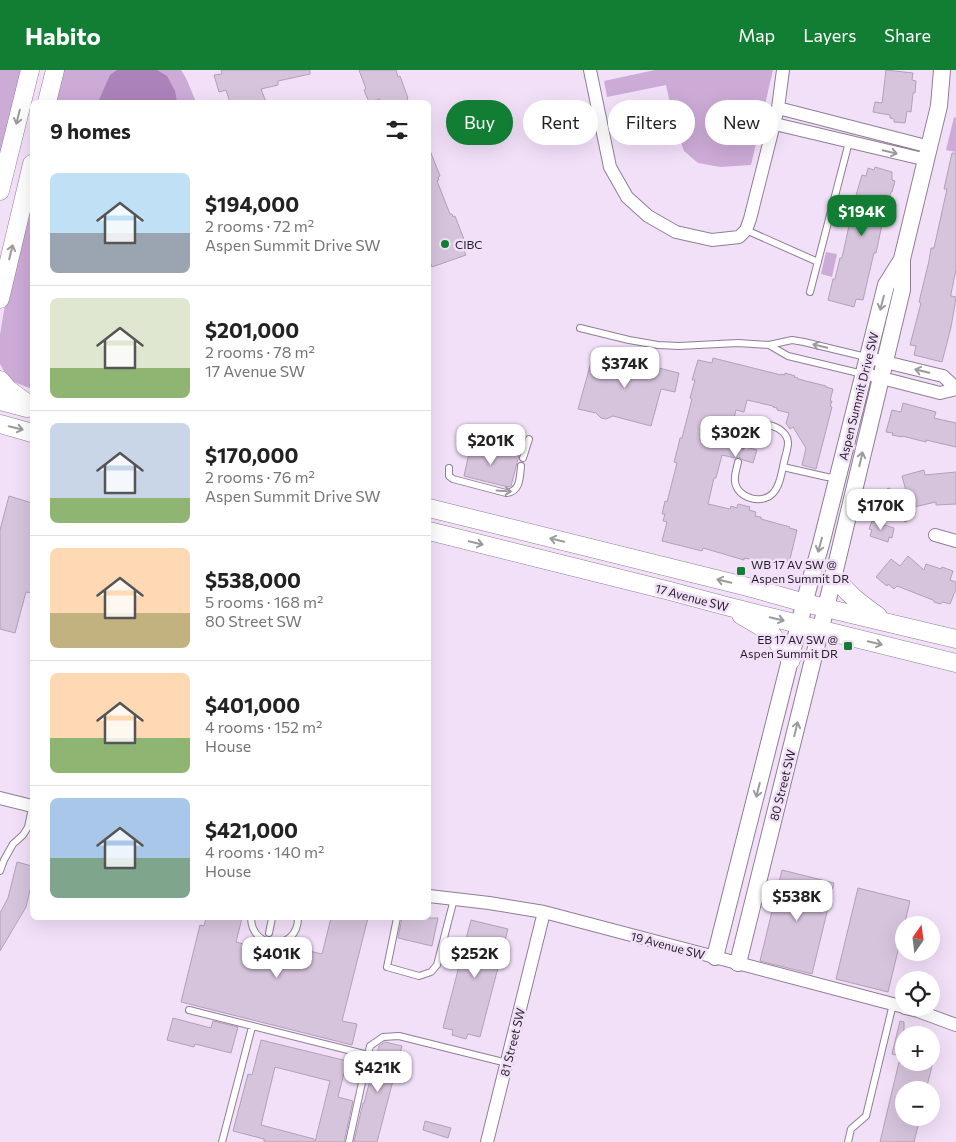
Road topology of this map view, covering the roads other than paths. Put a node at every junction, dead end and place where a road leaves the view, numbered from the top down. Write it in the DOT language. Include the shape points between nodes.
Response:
graph roads {
  1 [pos="30,70"];
  2 [pos="55,70"];
  3 [pos="590,70"];
  4 [pos="783,70"];
  5 [pos="942,70"];
  6 [pos="48,100"];
  7 [pos="778,108"];
  8 [pos="778,125"];
  9 [pos="852,127"];
  10 [pos="849,142"];
  11 [pos="769,145"];
  12 [pos="928,153"];
  13 [pos="30,172"];
  14 [pos="0,191"];
  15 [pos="746,230"];
  16 [pos="902,259"];
  17 [pos="818,262"];
  18 [pos="810,292"];
  19 [pos="0,299"];
  20 [pos="580,328"];
  21 [pos="769,345"];
  22 [pos="868,358"];
  23 [pos="885,362"];
  24 [pos="864,374"];
  25 [pos="881,378"];
  26 [pos="0,380"];
  27 [pos="956,388"];
  28 [pos="0,401"];
  29 [pos="30,406"];
  30 [pos="30,408"];
  31 [pos="0,424"];
  32 [pos="30,432"];
  33 [pos="529,439"];
  34 [pos="742,445"];
  35 [pos="523,458"];
  36 [pos="738,462"];
  37 [pos="521,466"];
  38 [pos="783,467"];
  39 [pos="449,468"];
  40 [pos="837,478"];
  41 [pos="431,508"];
  42 [pos="431,532"];
  43 [pos="935,535"];
  44 [pos="956,541"];
  45 [pos="634,559"];
  46 [pos="834,574"];
  47 [pos="628,581"];
  48 [pos="805,603"];
  49 [pos="726,606"];
  50 [pos="826,607"];
  51 [pos="884,621"];
  52 [pos="800,624"];
  53 [pos="820,629"];
  54 [pos="956,639"];
  55 [pos="791,660"];
  56 [pos="956,662"];
  57 [pos="0,798"];
  58 [pos="30,806"];
  59 [pos="30,817"];
  60 [pos="749,826"];
  61 [pos="771,831"];
  62 [pos="0,871"];
  63 [pos="431,896"];
  64 [pos="454,899"];
  65 [pos="544,912"];
  66 [pos="251,920"];
  67 [pos="271,920"];
  68 [pos="298,920"];
  69 [pos="397,920"];
  70 [pos="268,933"];
  71 [pos="715,957"];
  72 [pos="738,963"];
  73 [pos="895,1004"];
  74 [pos="189,1010"];
  75 [pos="898,1016"];
  76 [pos="932,1016"];
  77 [pos="956,1025"];
  78 [pos="252,1027"];
  79 [pos="368,1055"];
  80 [pos="506,1063"];
  81 [pos="222,1142"];
  82 [pos="349,1142"];
  83 [pos="487,1142"];
  84 [pos="848,1142"];
  1 -- 14 [label="main road, one-way"];
  2 -- 6 [label="main road"];
  3 -- 15 [label="street" via="610,167 627,196 648,216 676,232 712,240 739,237"];
  4 -- 7 [label="street"];
  5 -- 12 [label="street, Aspen Summit Drive SW" via="939,106"];
  7 -- 9 [label="street"];
  8 -- 10 [label="street"];
  9 -- 10 [label="street"];
  9 -- 12 [label="street"];
  10 -- 12 [label="street, one-way"];
  10 -- 17 [label="lane"];
  11 -- 15 [label="street"];
  12 -- 16 [label="street, Aspen Summit Drive SW"];
  19 -- 13 [label="main road, one-way"];
  15 -- 17 [label="lane"];
  16 -- 22 [label="street, Aspen Summit Drive SW, one-way" via="886,285"];
  16 -- 23 [label="street, Aspen Summit Drive SW" via="902,290"];
  17 -- 18 [label="lane"];
  20 -- 21 [label="lane" via="658,345"];
  22 -- 21 [label="lane, one-way" via="792,340"];
  21 -- 24 [label="lane" via="788,356"];
  22 -- 23 [label="street"];
  22 -- 24 [label="street, Aspen Summit Drive SW"];
  23 -- 25 [label="street, Aspen Summit Drive SW"];
  27 -- 23 [label="street, one-way" via="943,376"];
  24 -- 25 [label="street"];
  24 -- 40 [label="street, Aspen Summit Drive SW"];
  25 -- 27 [label="street" via="940,393"];
  46 -- 25 [label="street, Aspen Summit Drive SW, one-way"];
  26 -- 29 [label="main road"];
  28 -- 30 [label="main road"];
  31 -- 32 [label="main road, one-way"];
  33 -- 35 [label="lane"];
  34 -- 38 [label="lane" via="746,432 752,426 762,424 777,428 785,433 788,442"];
  36 -- 38 [label="lane" via="735,482 740,492 751,499 773,494"];
  39 -- 37 [label="lane, one-way" via="449,476 453,479 506,493 516,489"];
  38 -- 40 [label="lane"];
  40 -- 48 [label="street, Aspen Summit Drive SW, one-way"];
  45 -- 41 [label="main road, 17 Avenue SW, one-way"];
  42 -- 47 [label="main road, 17 Avenue SW, one-way"];
  43 -- 44 [label="street"];
  45 -- 47 [label="street"];
  48 -- 45 [label="main road, 17 Avenue SW, one-way"];
  46 -- 50 [label="street, Aspen Summit Drive SW"];
  46 -- 51 [label="main road" via="847,592"];
  47 -- 49 [label="main road, 17 Avenue SW"];
  48 -- 50 [label="main road, 17 Avenue SW"];
  48 -- 52 [label="street, Aspen Summit Drive SW"];
  49 -- 52 [label="main road, 17 Avenue SW, one-way"];
  49 -- 55 [label="main road" via="770,632"];
  50 -- 51 [label="main road, 17 Avenue SW"];
  50 -- 53 [label="street, 80 Street SW"];
  51 -- 54 [label="main road, 17 Avenue SW"];
  52 -- 53 [label="main road, 17 Avenue SW"];
  52 -- 55 [label="street, 80 Street SW"];
  53 -- 56 [label="main road, 17 Avenue SW, one-way"];
  61 -- 53 [label="street, 80 Street SW, one-way"];
  55 -- 60 [label="street, 80 Street SW, one-way"];
  57 -- 58 [label="street"];
  59 -- 62 [label="lane" via="28,827 13,844"];
  60 -- 61 [label="street"];
  60 -- 71 [label="street, 80 Street SW"];
  61 -- 72 [label="street, 80 Street SW"];
  63 -- 64 [label="street, 19 Avenue SW"];
  64 -- 65 [label="street, 19 Avenue SW"];
  64 -- 69 [label="lane" via="437,965 431,972 419,976 387,967"];
  65 -- 71 [label="street, 19 Avenue SW"];
  65 -- 80 [label="street, 81 Street SW"];
  66 -- 68 [label="lane" via="256,934 277,943 291,936"];
  67 -- 70 [label="lane"];
  71 -- 72 [label="street, 19 Avenue SW"];
  72 -- 73 [label="street, 19 Avenue SW"];
  74 -- 78 [label="lane"];
  75 -- 84 [label="lane" via="866,1116 852,1128"];
  76 -- 77 [label="street, 19 Avenue SW"];
  78 -- 79 [label="lane"];
  78 -- 81 [label="lane"];
  79 -- 80 [label="lane" via="370,1046 383,1037 399,1036"];
  79 -- 82 [label="lane"];
  80 -- 83 [label="street, 81 Street SW"];
}
